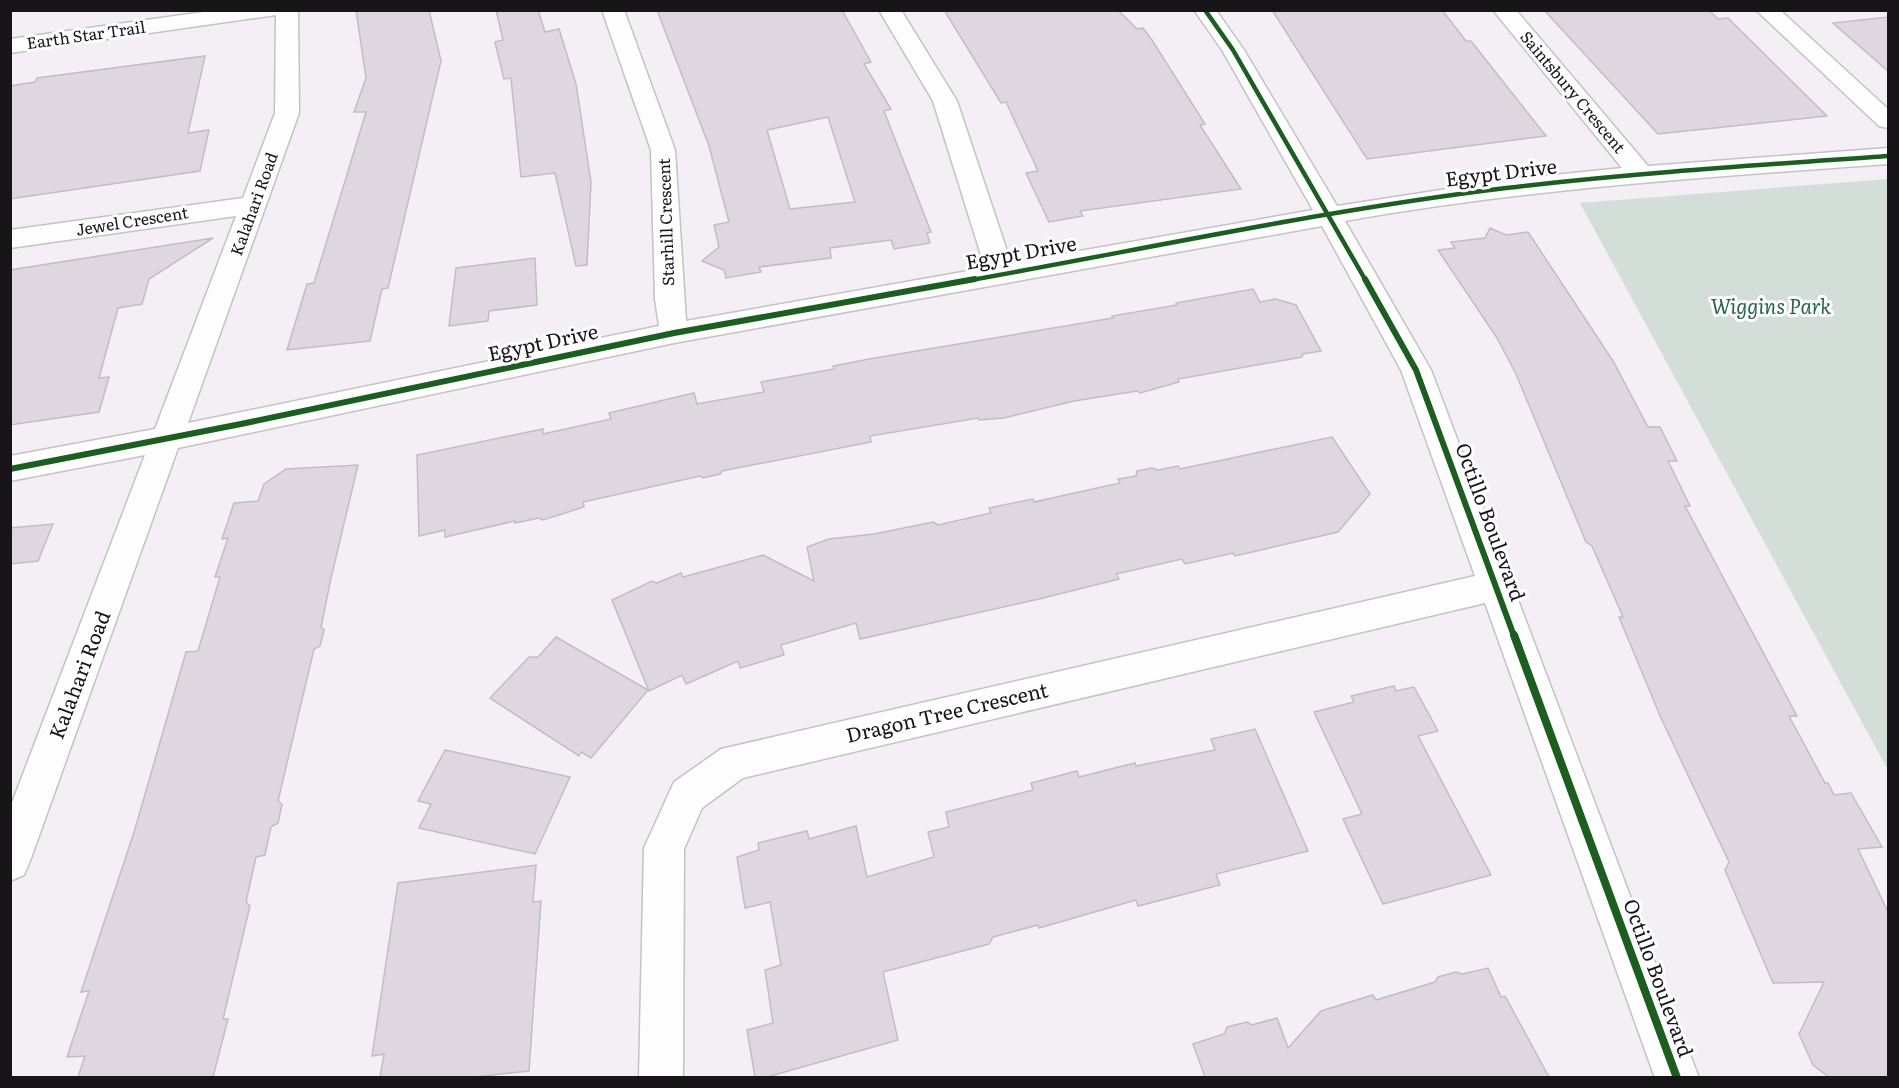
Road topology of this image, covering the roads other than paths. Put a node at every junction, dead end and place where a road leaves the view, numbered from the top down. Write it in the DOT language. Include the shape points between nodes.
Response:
graph roads {
  1 [pos="269,10"];
  2 [pos="288,10"];
  3 [pos="613,10"];
  4 [pos="890,10"];
  5 [pos="1205,10"];
  6 [pos="1504,10"];
  7 [pos="1767,10"];
  8 [pos="10,46"];
  9 [pos="1888,121"];
  10 [pos="1888,156"];
  11 [pos="1641,174"];
  12 [pos="253,205"];
  13 [pos="1330,216"];
  14 [pos="10,239"];
  15 [pos="1001,274"];
  16 [pos="674,333"];
  17 [pos="168,439"];
  18 [pos="10,469"];
  19 [pos="1496,586"];
  20 [pos="10,861"];
  21 [pos="661,1077"];
  22 [pos="1677,1077"];
  1 -- 8 [label="street, Earth Star Trail"];
  2 -- 12 [label="street, Kalahari Road" via="287,113"];
  3 -- 16 [label="street, Starhill Crescent" via="663,150 669,300"];
  4 -- 15 [label="street" via="945,100"];
  5 -- 13 [label="street, Octillo Boulevard" via="1233,50"];
  6 -- 11 [label="street, Saintsbury Crescent"];
  7 -- 9 [label="street"];
  10 -- 11 [label="street, Egypt Drive"];
  11 -- 13 [label="street, Egypt Drive" via="1505,188"];
  12 -- 14 [label="street, Jewel Crescent"];
  12 -- 17 [label="street, Kalahari Road"];
  13 -- 15 [label="street, Egypt Drive"];
  13 -- 19 [label="street, Octillo Boulevard" via="1416,370"];
  15 -- 16 [label="street, Egypt Drive"];
  16 -- 17 [label="street, Egypt Drive"];
  17 -- 18 [label="street"];
  17 -- 20 [label="street, Kalahari Road"];
  19 -- 21 [label="street, Dragon Tree Crescent" via="734,762 688,795 664,848"];
  19 -- 22 [label="street, Octillo Boulevard"];
}
